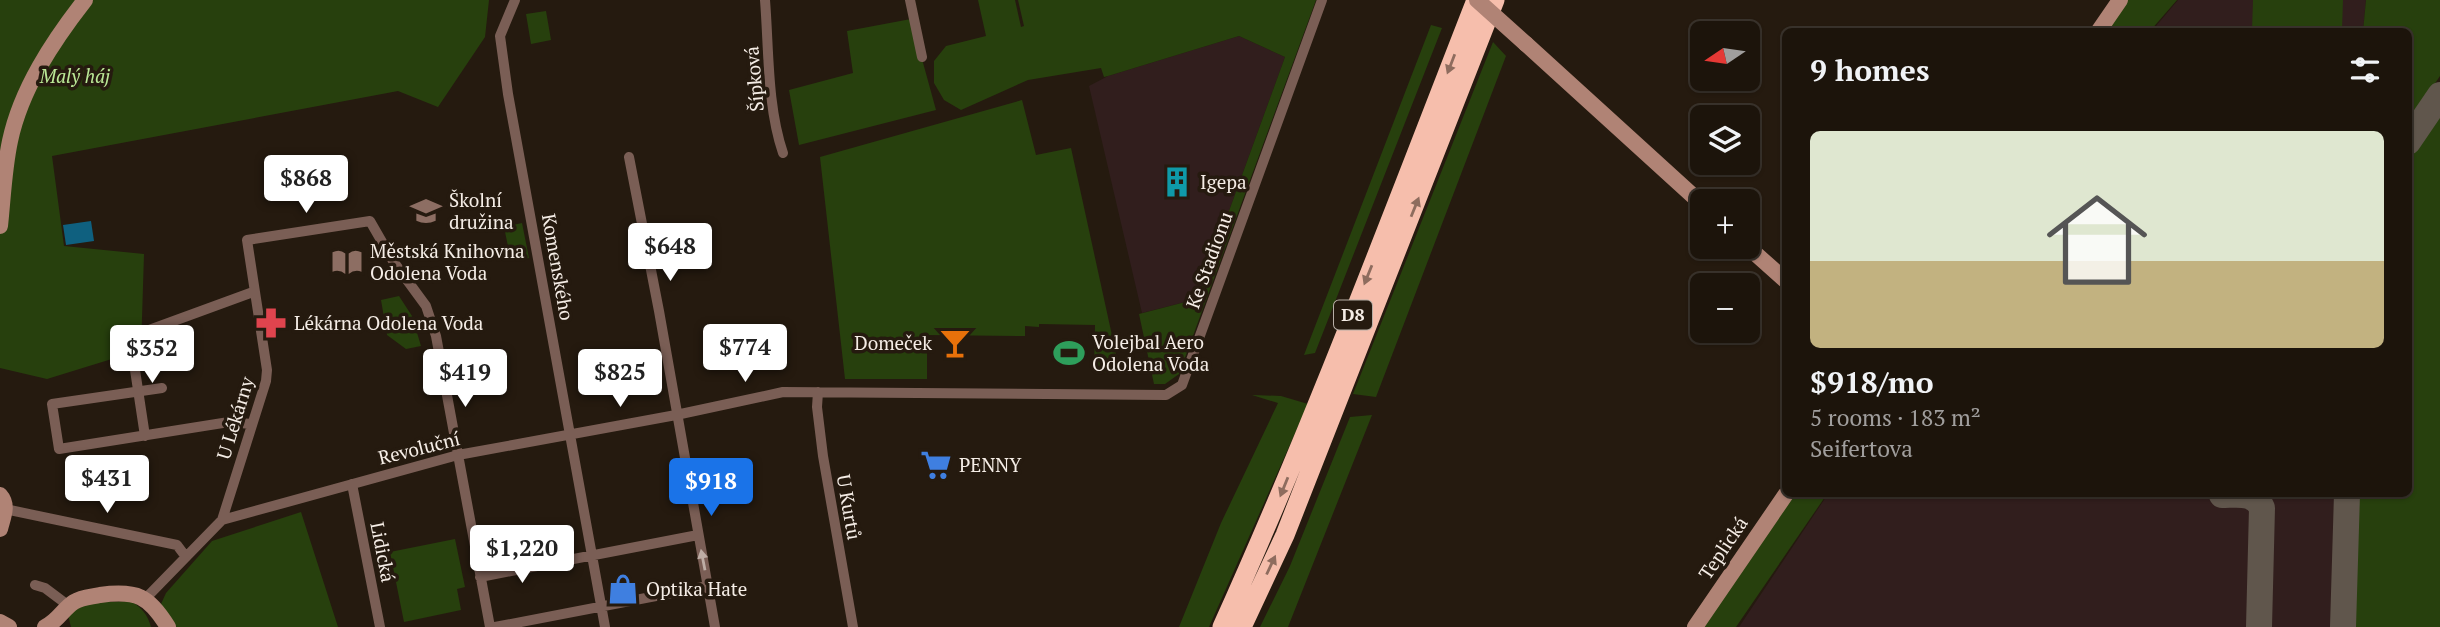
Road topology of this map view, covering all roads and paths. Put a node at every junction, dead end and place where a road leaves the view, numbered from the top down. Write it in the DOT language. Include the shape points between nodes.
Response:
graph roads {
  1 [pos="85,0"];
  2 [pos="515,0"];
  3 [pos="765,0"];
  4 [pos="910,0"];
  5 [pos="1322,0"];
  6 [pos="1477,0"];
  7 [pos="1495,0"];
  8 [pos="2120,0"];
  9 [pos="2101,28"];
  10 [pos="922,57"];
  11 [pos="783,153"];
  12 [pos="629,157"];
  13 [pos="1690,193"];
  14 [pos="0,226"];
  15 [pos="1760,258"];
  16 [pos="1782,277"];
  17 [pos="253,292"];
  18 [pos="162,388"];
  19 [pos="137,392"];
  20 [pos="818,392"];
  21 [pos="676,415"];
  22 [pos="251,424"];
  23 [pos="569,433"];
  24 [pos="145,436"];
  25 [pos="458,455"];
  26 [pos="352,484"];
  27 [pos="1784,497"];
  28 [pos="3,502"];
  29 [pos="222,520"];
  30 [pos="0,530"];
  31 [pos="698,535"];
  32 [pos="592,556"];
  33 [pos="186,557"];
  34 [pos="480,577"];
  35 [pos="35,585"];
  36 [pos="708,586"];
  37 [pos="146,598"];
  38 [pos="69,606"];
  39 [pos="601,607"];
  40 [pos="0,622"];
  41 [pos="9,627"];
  42 [pos="45,627"];
  43 [pos="168,627"];
  44 [pos="380,627"];
  45 [pos="493,627"];
  46 [pos="605,627"];
  47 [pos="715,627"];
  48 [pos="853,627"];
  49 [pos="1223,627"];
  50 [pos="1242,627"];
  51 [pos="1695,627"];
  1 -- 14 [label="street" via="43,61 14,124"];
  2 -- 23 [label="street, Komenského" via="500,36"];
  3 -- 11 [label="street, Šípková" via="773,104"];
  4 -- 10 [label="street"];
  5 -- 20 [label="street, Ke Stadionu" via="1182,385 1166,395"];
  6 -- 13 [label="street, bridge"];
  6 -- 49 [label="highway, D8, one-way" via="1313,415"];
  50 -- 7 [label="highway, D8, one-way" via="1284,535"];
  8 -- 9 [label="street"];
  12 -- 21 [label="street"];
  15 -- 16 [label="street"];
  17 -- 19 [label="street" via="130,337"];
  17 -- 22 [label="street, U Lékárny" via="267,369"];
  17 -- 25 [label="street, U Lékárny" via="247,240 370,221 426,306"];
  18 -- 19 [label="street"];
  19 -- 24 [label="street"];
  19 -- 24 [label="street" via="52,404 59,449"];
  20 -- 21 [label="street, Revoluční" via="783,392"];
  20 -- 48 [label="street, U Kurtů" via="823,456"];
  21 -- 23 [label="street, Revoluční"];
  21 -- 31 [label="street"];
  22 -- 24 [label="street" via="229,422"];
  22 -- 29 [label="street, U Lékárny"];
  23 -- 25 [label="street, Revoluční"];
  23 -- 32 [label="street, Komenského"];
  25 -- 26 [label="street, Revoluční"];
  25 -- 34 [label="street"];
  26 -- 29 [label="street, Revoluční"];
  26 -- 44 [label="street, Lidická"];
  27 -- 51 [label="street, Teplická"];
  28 -- 30 [label="street"];
  28 -- 33 [label="street" via="177,545"];
  29 -- 33 [label="street"];
  31 -- 32 [label="street"];
  36 -- 31 [label="street, one-way"];
  32 -- 34 [label="street"];
  32 -- 39 [label="street, Komenského"];
  33 -- 37 [label="street"];
  34 -- 45 [label="street"];
  35 -- 38 [label="street"];
  36 -- 39 [label="street"];
  36 -- 47 [label="street"];
  37 -- 38 [label="street" via="118,593 81,598"];
  37 -- 43 [label="street"];
  38 -- 42 [label="street"];
  39 -- 45 [label="street"];
  39 -- 46 [label="street, Komenského"];
  40 -- 41 [label="street"];
}
